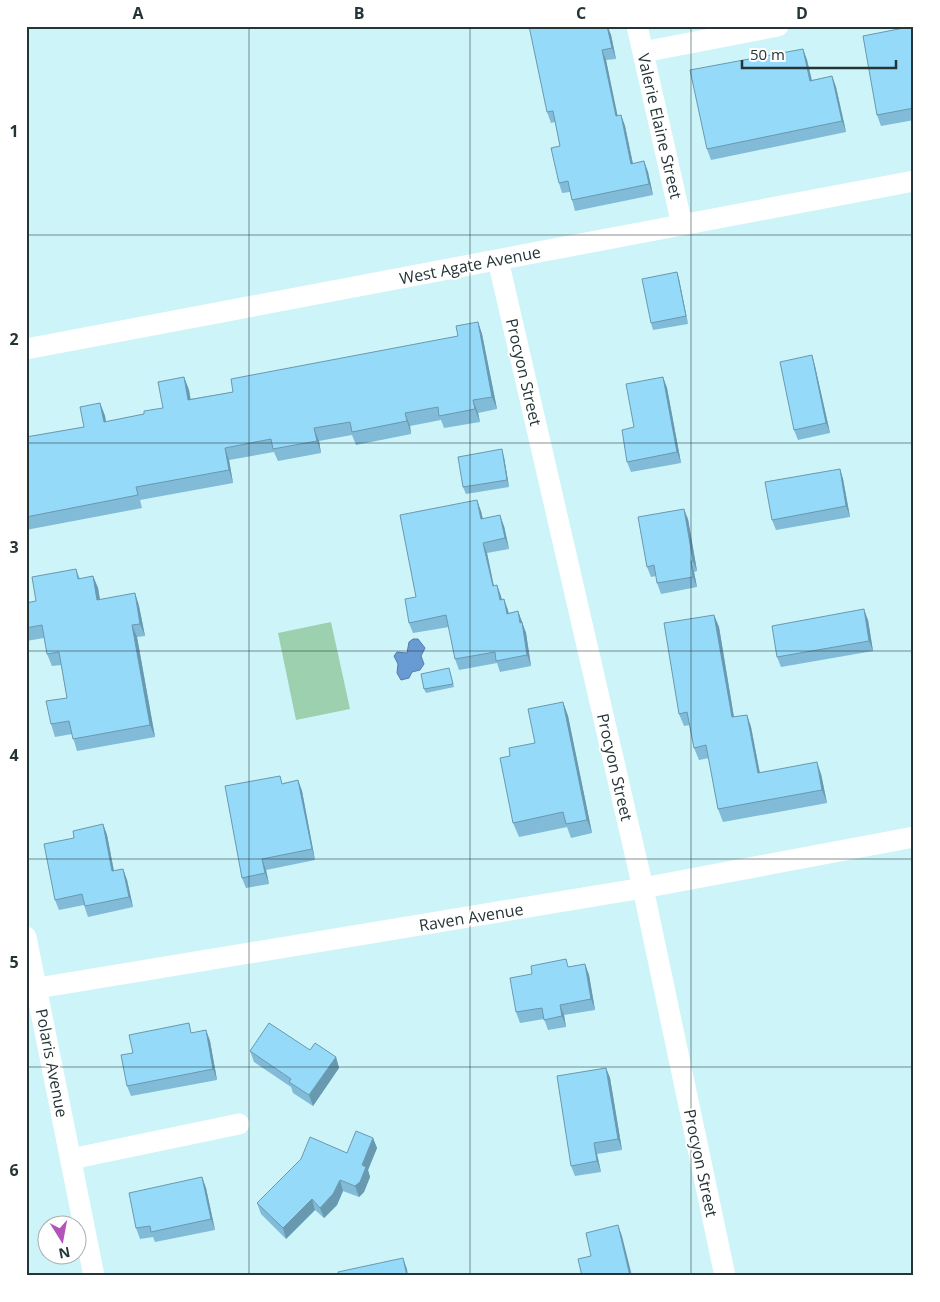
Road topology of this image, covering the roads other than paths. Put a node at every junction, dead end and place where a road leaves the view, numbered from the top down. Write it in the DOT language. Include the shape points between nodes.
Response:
graph roads {
  1 [pos="638,26"];
  2 [pos="778,26"];
  3 [pos="643,52"];
  4 [pos="914,181"];
  5 [pos="682,225"];
  6 [pos="498,260"];
  7 [pos="26,349"];
  8 [pos="914,837"];
  9 [pos="643,888"];
  10 [pos="26,937"];
  11 [pos="32,989"];
  12 [pos="239,1124"];
  13 [pos="71,1159"];
  14 [pos="94,1276"];
  15 [pos="725,1276"];
  1 -- 3 [label="street, Valerie Elaine Street"];
  2 -- 3 [label="street"];
  3 -- 5 [label="street, Valerie Elaine Street"];
  4 -- 5 [label="street, West Agate Avenue"];
  5 -- 6 [label="street, West Agate Avenue"];
  6 -- 7 [label="street, West Agate Avenue"];
  6 -- 9 [label="street, Procyon Street"];
  8 -- 9 [label="street, Raven Avenue"];
  9 -- 11 [label="street, Raven Avenue"];
  9 -- 15 [label="street, Procyon Street"];
  10 -- 11 [label="street, Polaris Avenue"];
  11 -- 13 [label="street, Polaris Avenue"];
  12 -- 13 [label="street"];
  13 -- 14 [label="street, Polaris Avenue"];
}
